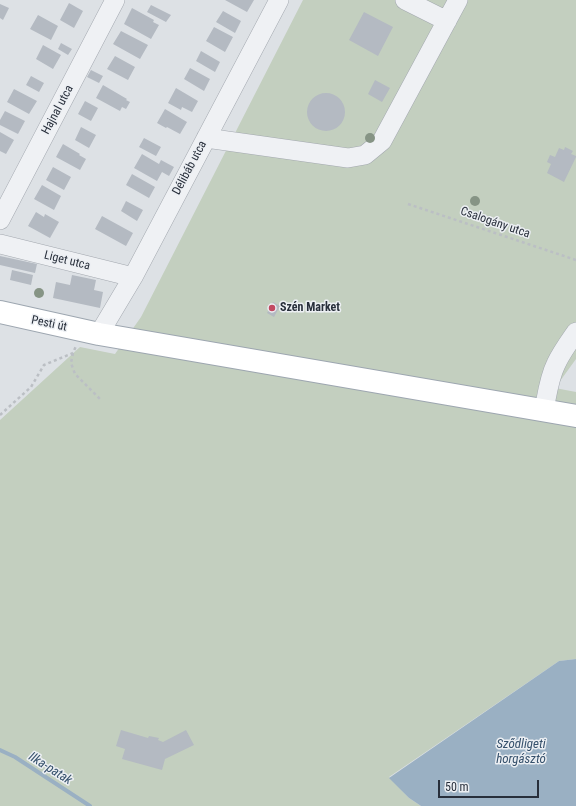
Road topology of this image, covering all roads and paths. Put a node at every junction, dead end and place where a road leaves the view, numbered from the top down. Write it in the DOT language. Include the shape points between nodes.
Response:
graph roads {
  1 [pos="115,0"];
  2 [pos="279,0"];
  3 [pos="458,0"];
  4 [pos="414,2"];
  5 [pos="447,21"];
  6 [pos="206,138"];
  7 [pos="408,204"];
  8 [pos="0,220"];
  9 [pos="0,244"];
  10 [pos="576,260"];
  11 [pos="133,277"];
  12 [pos="0,312"];
  13 [pos="92,332"];
  14 [pos="576,332"];
  15 [pos="73,353"];
  16 [pos="101,400"];
  17 [pos="544,410"];
  18 [pos="0,415"];
  19 [pos="576,416"];
  1 -- 8 [label="street, Hajnal utca"];
  2 -- 6 [label="street, Délibáb utca"];
  3 -- 5 [label="street"];
  4 -- 5 [label="street"];
  5 -- 6 [label="street" via="382,141 365,155 348,158"];
  6 -- 11 [label="street, Délibáb utca"];
  7 -- 10 [label="path, Csalogány utca"];
  9 -- 11 [label="street, Liget utca"];
  11 -- 13 [label="street, Délibáb utca"];
  12 -- 13 [label="main road, Pesti út"];
  13 -- 15 [label="path"];
  13 -- 17 [label="main road, Pesti út"];
  14 -- 17 [label="street" via="556,364 550,379"];
  15 -- 16 [label="path" via="71,363 76,374"];
  15 -- 18 [label="path" via="44,365 30,387"];
  17 -- 19 [label="main road, Pesti út"];
}
